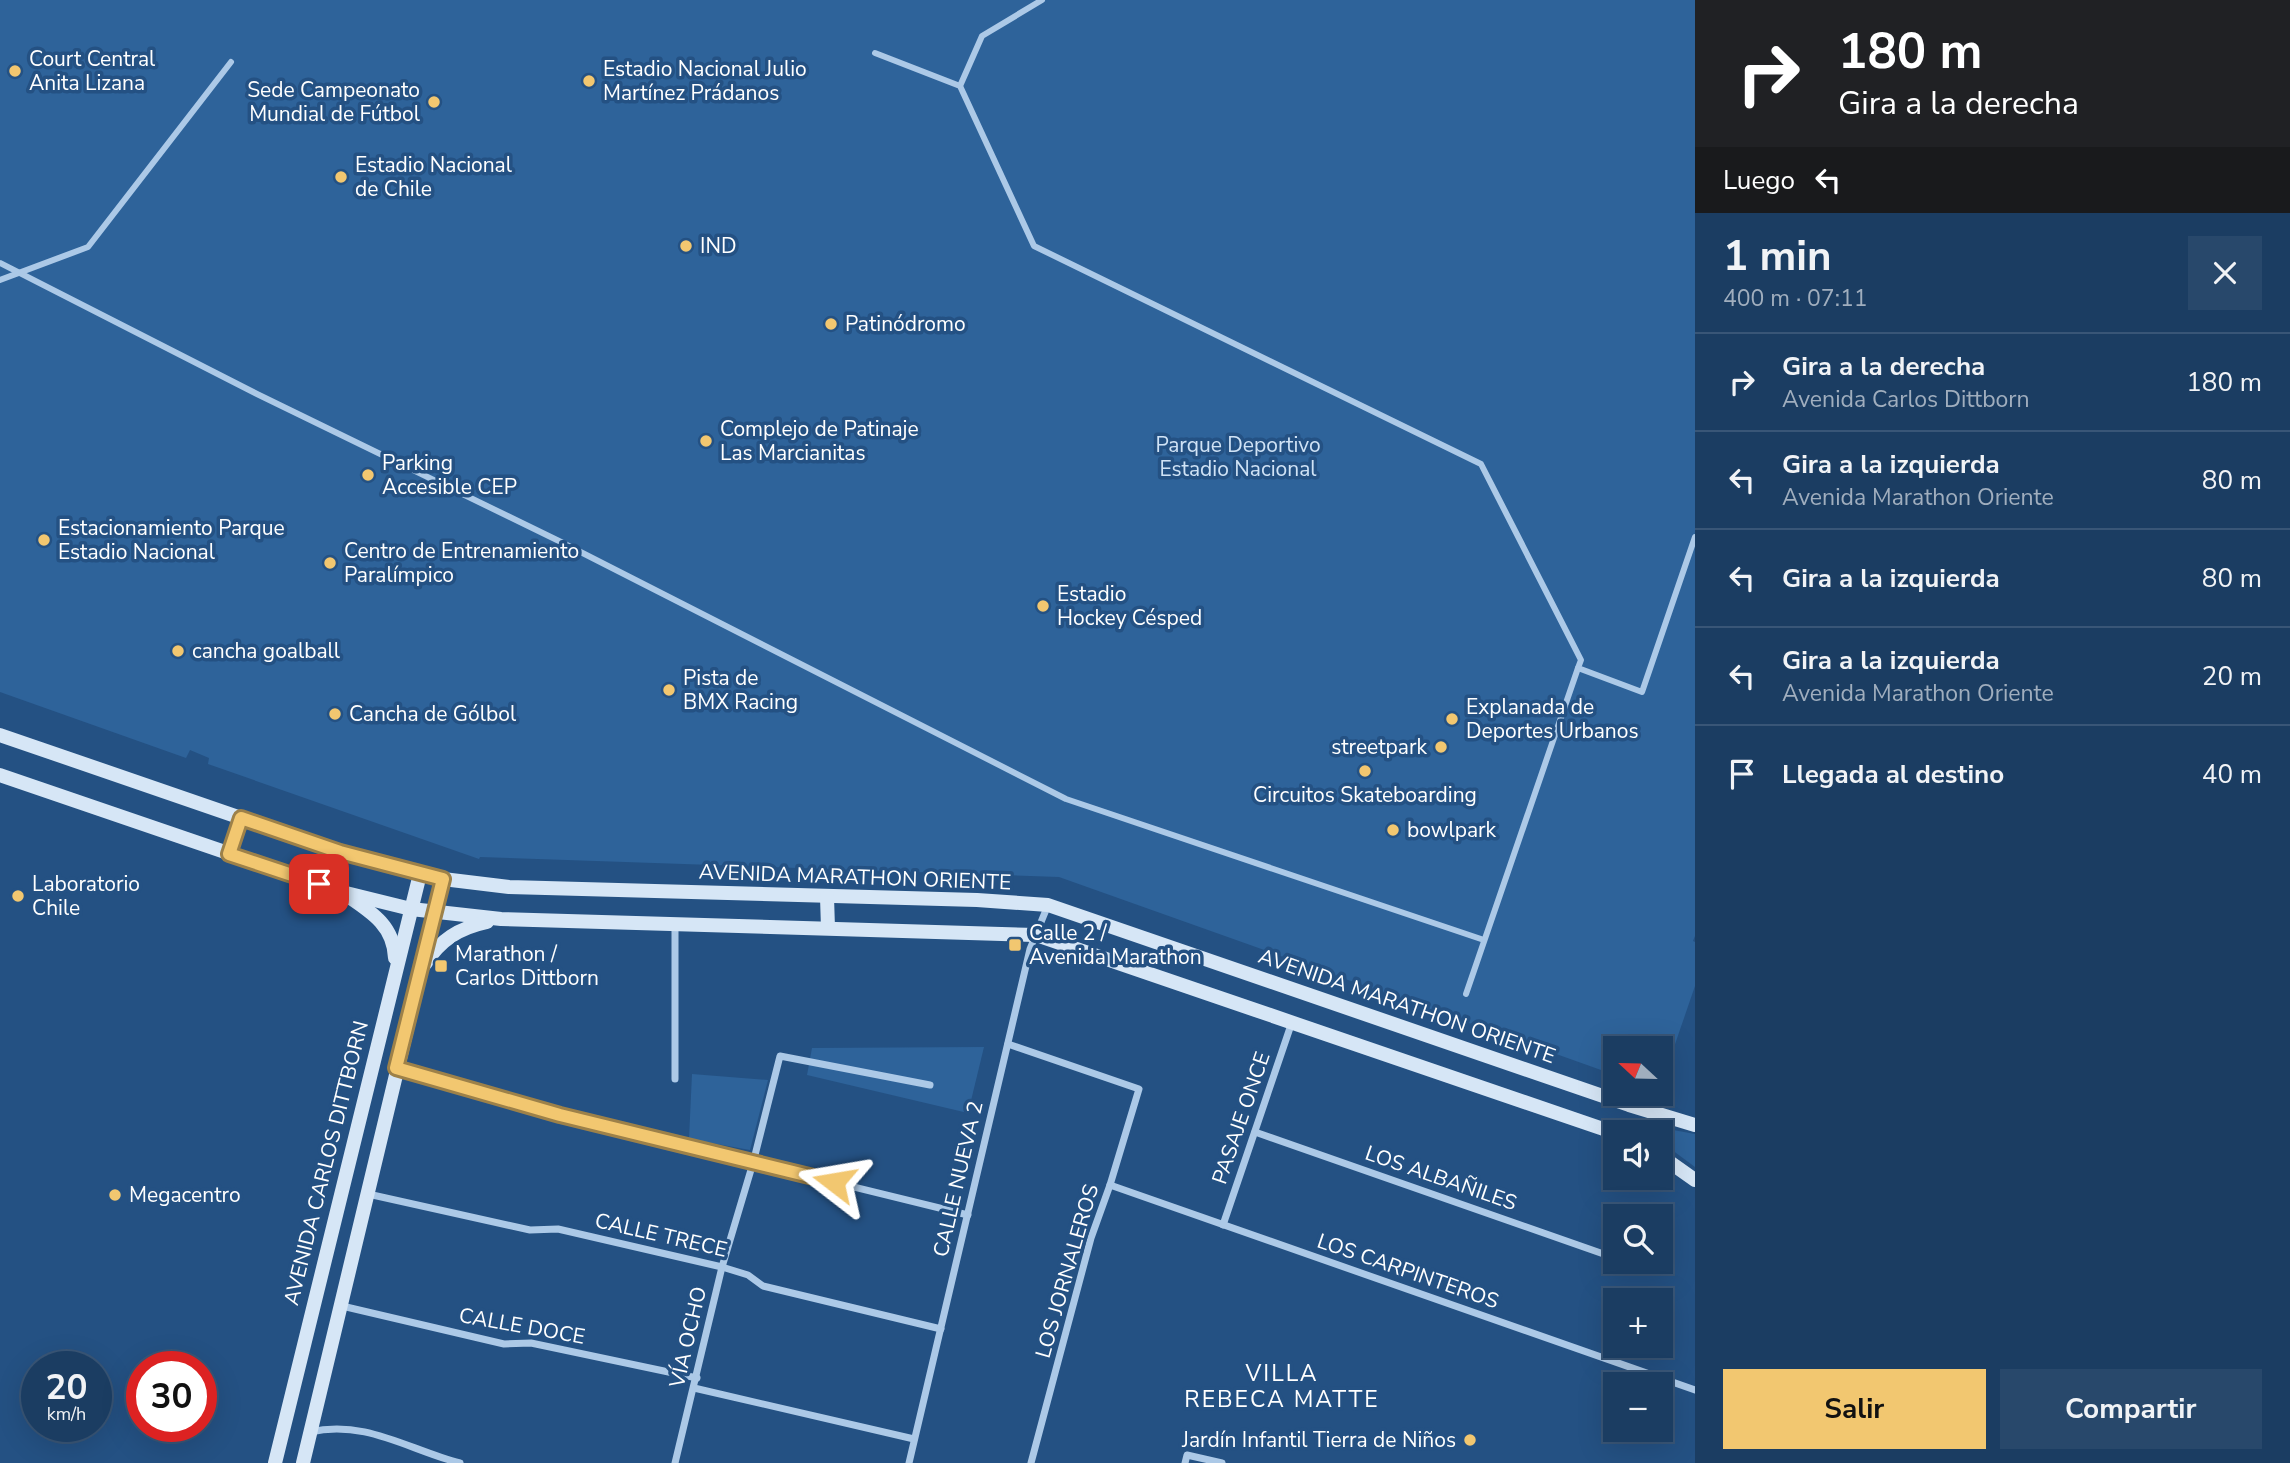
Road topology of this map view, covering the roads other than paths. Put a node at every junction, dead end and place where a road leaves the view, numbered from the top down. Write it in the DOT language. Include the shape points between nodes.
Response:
graph roads {
  1 [pos="1042,0"];
  2 [pos="875,53"];
  3 [pos="231,62"];
  4 [pos="960,86"];
  5 [pos="0,263"];
  6 [pos="19,272"];
  7 [pos="0,280"];
  8 [pos="1695,537"];
  9 [pos="1578,668"];
  10 [pos="0,735"];
  11 [pos="0,775"];
  12 [pos="241,818"];
  13 [pos="229,854"];
  14 [pos="420,874"];
  15 [pos="443,879"];
  16 [pos="342,892"];
  17 [pos="827,897"];
  18 [pos="1048,905"];
  19 [pos="411,909"];
  20 [pos="434,912"];
  21 [pos="501,919"];
  22 [pos="675,925"];
  23 [pos="828,928"];
  24 [pos="1036,936"];
  25 [pos="1484,940"];
  26 [pos="395,970"];
  27 [pos="418,978"];
  28 [pos="1466,994"];
  29 [pos="1292,1022"];
  30 [pos="1008,1044"];
  31 [pos="396,1068"];
  32 [pos="675,1079"];
  33 [pos="930,1085"];
  34 [pos="1695,1125"];
  35 [pos="1603,1129"];
  36 [pos="1255,1132"];
  37 [pos="753,1163"];
  38 [pos="1673,1164"];
  39 [pos="1695,1180"];
  40 [pos="1110,1185"];
  41 [pos="368,1194"];
  42 [pos="968,1214"];
  43 [pos="1223,1225"];
  44 [pos="1603,1254"];
  45 [pos="722,1267"];
  46 [pos="342,1306"];
  47 [pos="941,1329"];
  48 [pos="697,1378"];
  49 [pos="694,1388"];
  50 [pos="1695,1390"];
  51 [pos="310,1432"];
  52 [pos="914,1439"];
  53 [pos="1186,1459"];
  54 [pos="275,1463"];
  55 [pos="303,1463"];
  56 [pos="460,1463"];
  57 [pos="675,1463"];
  58 [pos="909,1463"];
  59 [pos="1031,1463"];
  60 [pos="1222,1463"];
  1 -- 4 [label="street" via="982,36"];
  2 -- 4 [label="street"];
  3 -- 6 [label="street" via="88,247"];
  4 -- 9 [label="street" via="1034,246 1481,464 1581,660"];
  5 -- 6 [label="street"];
  6 -- 7 [label="street"];
  6 -- 25 [label="street" via="1066,799"];
  8 -- 9 [label="street" via="1642,692"];
  9 -- 25 [label="street"];
  10 -- 12 [label="main road, AVENIDA MARATHON ORIENTE"];
  11 -- 13 [label="main road"];
  12 -- 13 [label="main road"];
  12 -- 14 [label="main road, AVENIDA MARATHON ORIENTE"];
  13 -- 16 [label="main road"];
  14 -- 15 [label="main road, AVENIDA MARATHON ORIENTE"];
  14 -- 19 [label="main road, AVENIDA CARLOS DITTBORN"];
  15 -- 17 [label="main road, AVENIDA MARATHON ORIENTE" via="509,887"];
  15 -- 20 [label="main road"];
  16 -- 19 [label="main road"];
  16 -- 26 [label="main road" via="383,922 394,942"];
  17 -- 18 [label="main road, AVENIDA MARATHON ORIENTE"];
  17 -- 23 [label="main road"];
  18 -- 24 [label="street, CALLE NUEVA 2"];
  18 -- 34 [label="main road, AVENIDA MARATHON ORIENTE"];
  19 -- 20 [label="main road"];
  19 -- 26 [label="main road, AVENIDA CARLOS DITTBORN"];
  20 -- 21 [label="main road"];
  20 -- 27 [label="main road"];
  21 -- 22 [label="main road"];
  21 -- 27 [label="main road" via="449,936 437,946"];
  22 -- 23 [label="main road"];
  22 -- 32 [label="street"];
  23 -- 24 [label="main road"];
  24 -- 29 [label="main road"];
  24 -- 30 [label="street, CALLE NUEVA 2"];
  25 -- 28 [label="street"];
  26 -- 54 [label="main road, AVENIDA CARLOS DITTBORN"];
  27 -- 31 [label="main road"];
  29 -- 35 [label="main road"];
  29 -- 36 [label="street, PASAJE ONCE"];
  30 -- 40 [label="street, LOS JORNALEROS" via="1139,1089"];
  30 -- 42 [label="street, CALLE NUEVA 2"];
  31 -- 37 [label="street"];
  31 -- 41 [label="main road"];
  33 -- 37 [label="street, VÍA OCHO" via="780,1056"];
  36 -- 43 [label="street, PASAJE ONCE"];
  36 -- 44 [label="street, LOS ALBAÑILES"];
  37 -- 42 [label="street"];
  37 -- 45 [label="street, VÍA OCHO"];
  38 -- 39 [label="main road"];
  40 -- 43 [label="street, LOS CARPINTEROS"];
  40 -- 59 [label="street, LOS JORNALEROS" via="1091,1238"];
  41 -- 45 [label="street, CALLE TRECE" via="530,1230 558,1229"];
  41 -- 46 [label="main road"];
  42 -- 47 [label="street, CALLE NUEVA 2"];
  43 -- 50 [label="street, LOS CARPINTEROS"];
  45 -- 47 [label="street, CALLE TRECE" via="748,1275 763,1286"];
  45 -- 48 [label="street, VÍA OCHO"];
  46 -- 48 [label="street, CALLE DOCE" via="504,1344 531,1343"];
  46 -- 51 [label="main road"];
  47 -- 52 [label="street, CALLE NUEVA 2"];
  48 -- 49 [label="street, VÍA OCHO"];
  49 -- 52 [label="street"];
  49 -- 57 [label="street, VÍA OCHO"];
  51 -- 55 [label="main road"];
  51 -- 56 [label="street" via="345,1428"];
  52 -- 58 [label="street, CALLE NUEVA 2"];
  53 -- 60 [label="street"];
}
